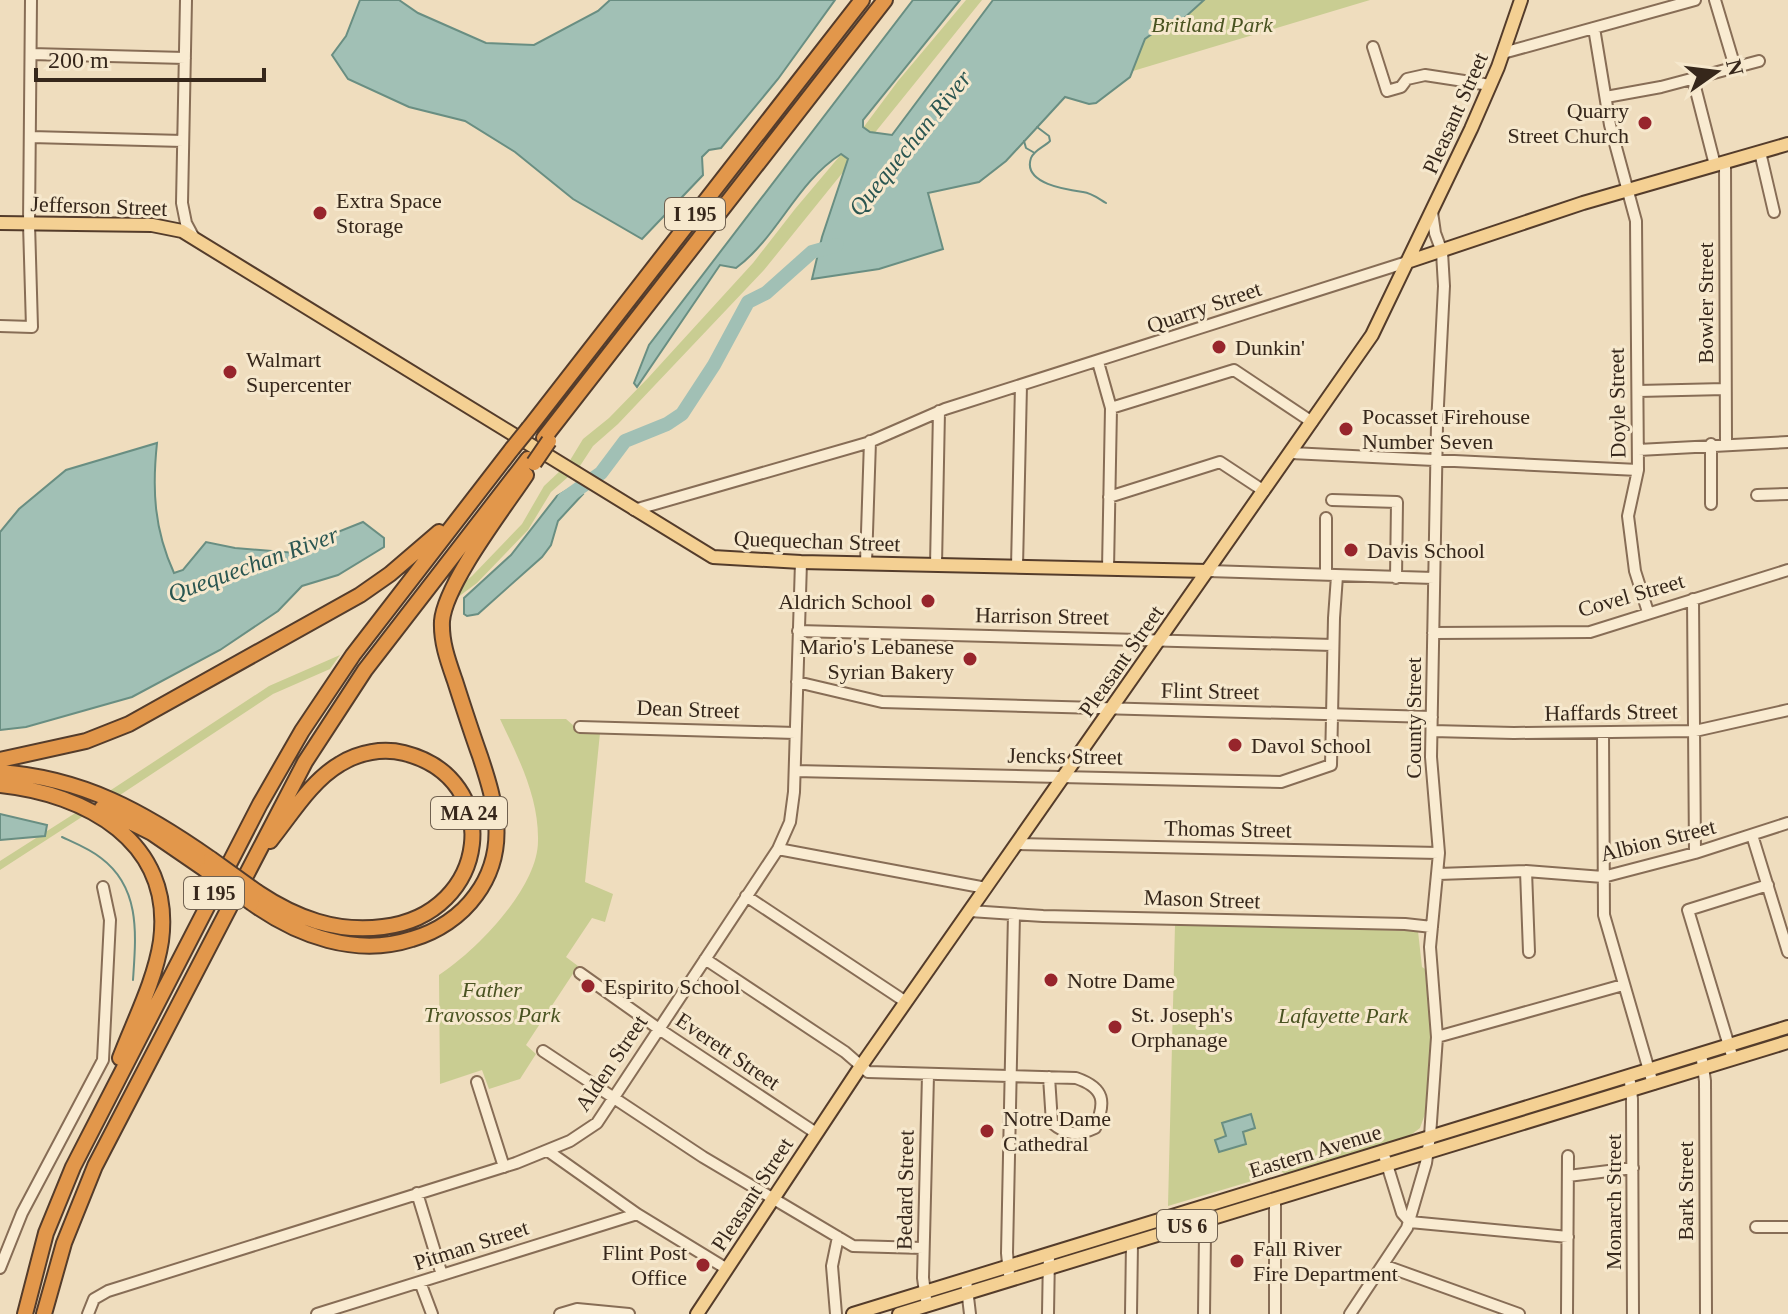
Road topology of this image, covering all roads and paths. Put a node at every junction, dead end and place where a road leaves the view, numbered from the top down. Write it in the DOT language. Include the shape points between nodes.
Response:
graph roads {
  1 [pos="31,0"];
  2 [pos="186,0"];
  3 [pos="862,0"];
  4 [pos="885,0"];
  5 [pos="1521,0"];
  6 [pos="1695,0"];
  7 [pos="1715,0"];
  8 [pos="1594,28"];
  9 [pos="1373,47"];
  10 [pos="1503,53"];
  11 [pos="31,54"];
  12 [pos="185,58"];
  13 [pos="1759,61"];
  14 [pos="1735,67"];
  15 [pos="1693,79"];
  16 [pos="1490,85"];
  17 [pos="1606,97"];
  18 [pos="31,137"];
  19 [pos="183,141"];
  20 [pos="1788,144"];
  21 [pos="1760,152"];
  22 [pos="1720,163"];
  23 [pos="1628,190"];
  24 [pos="1432,212"];
  25 [pos="1774,212"];
  26 [pos="0,223"];
  27 [pos="29,224"];
  28 [pos="194,237"];
  29 [pos="1442,252"];
  30 [pos="1407,262"];
  31 [pos="0,326"];
  32 [pos="1098,362"];
  33 [pos="1021,385"];
  34 [pos="1725,389"];
  35 [pos="1638,391"];
  36 [pos="1111,408"];
  37 [pos="939,411"];
  38 [pos="1312,422"];
  39 [pos="870,441"];
  40 [pos="1788,442"];
  41 [pos="1726,443"];
  42 [pos="1711,444"];
  43 [pos="1638,450"];
  44 [pos="1291,453"];
  45 [pos="1436,459"];
  46 [pos="531,461"];
  47 [pos="1638,470"];
  48 [pos="1264,491"];
  49 [pos="1788,494"];
  50 [pos="1757,495"];
  51 [pos="1109,497"];
  52 [pos="1332,500"];
  53 [pos="1711,504"];
  54 [pos="466,508"];
  55 [pos="634,510"];
  56 [pos="1326,518"];
  57 [pos="801,562"];
  58 [pos="866,563"];
  59 [pos="936,565"];
  60 [pos="1017,567"];
  61 [pos="1108,569"];
  62 [pos="1788,570"];
  63 [pos="1208,571"];
  64 [pos="1332,575"];
  65 [pos="1396,578"];
  66 [pos="1434,578"];
  67 [pos="1693,599"];
  68 [pos="1648,612"];
  69 [pos="798,631"];
  70 [pos="1433,633"];
  71 [pos="1161,639"];
  72 [pos="1333,645"];
  73 [pos="797,682"];
  74 [pos="1111,710"];
  75 [pos="1788,710"];
  76 [pos="1331,714"];
  77 [pos="1432,717"];
  78 [pos="580,727"];
  79 [pos="1432,731"];
  80 [pos="1695,731"];
  81 [pos="795,733"];
  82 [pos="1603,733"];
  83 [pos="0,760"];
  84 [pos="795,771"];
  85 [pos="0,772"];
  86 [pos="1065,775"];
  87 [pos="0,785"];
  88 [pos="99,804"];
  89 [pos="1788,823"];
  90 [pos="1752,835"];
  91 [pos="1017,844"];
  92 [pos="778,849"];
  93 [pos="1439,853"];
  94 [pos="1695,853"];
  95 [pos="248,869"];
  96 [pos="1526,871"];
  97 [pos="1438,874"];
  98 [pos="1603,877"];
  99 [pos="1768,885"];
  100 [pos="103,887"];
  101 [pos="986,888"];
  102 [pos="746,896"];
  103 [pos="254,898"];
  104 [pos="970,911"];
  105 [pos="1014,914"];
  106 [pos="1432,927"];
  107 [pos="1529,952"];
  108 [pos="1788,952"];
  109 [pos="705,959"];
  110 [pos="580,973"];
  111 [pos="1623,985"];
  112 [pos="906,1002"];
  113 [pos="1788,1027"];
  114 [pos="659,1029"];
  115 [pos="1437,1037"];
  116 [pos="1788,1042"];
  117 [pos="1729,1046"];
  118 [pos="543,1051"];
  119 [pos="1700,1054"];
  120 [pos="1733,1059"];
  121 [pos="861,1066"];
  122 [pos="1704,1068"];
  123 [pos="1649,1070"];
  124 [pos="928,1075"];
  125 [pos="1011,1077"];
  126 [pos="1049,1077"];
  127 [pos="1628,1077"];
  128 [pos="477,1082"];
  129 [pos="1653,1084"];
  130 [pos="1632,1090"];
  131 [pos="613,1098"];
  132 [pos="92,1129"];
  133 [pos="816,1133"];
  134 [pos="1430,1136"];
  135 [pos="548,1151"];
  136 [pos="1428,1152"];
  137 [pos="1568,1156"];
  138 [pos="1385,1158"];
  139 [pos="504,1167"];
  140 [pos="1633,1168"];
  141 [pos="1568,1176"];
  142 [pos="417,1193"];
  143 [pos="773,1198"];
  144 [pos="1275,1199"];
  145 [pos="637,1214"];
  146 [pos="1203,1221"];
  147 [pos="1410,1222"];
  148 [pos="1756,1227"];
  149 [pos="1788,1227"];
  150 [pos="838,1237"];
  151 [pos="1568,1237"];
  152 [pos="1132,1243"];
  153 [pos="923,1248"];
  154 [pos="1049,1254"];
  155 [pos="1383,1265"];
  156 [pos="0,1268"];
  157 [pos="1049,1268"];
  158 [pos="727,1269"];
  159 [pos="1010,1273"];
  160 [pos="442,1275"];
  161 [pos="420,1282"];
  162 [pos="968,1286"];
  163 [pos="925,1299"];
  164 [pos="900,1310"];
  165 [pos="25,1314"];
  166 [pos="44,1314"];
  167 [pos="88,1314"];
  168 [pos="317,1314"];
  169 [pos="432,1314"];
  170 [pos="560,1314"];
  171 [pos="629,1314"];
  172 [pos="697,1314"];
  173 [pos="836,1314"];
  174 [pos="853,1314"];
  175 [pos="970,1314"];
  176 [pos="1048,1314"];
  177 [pos="1131,1314"];
  178 [pos="1204,1314"];
  179 [pos="1275,1314"];
  180 [pos="1350,1314"];
  181 [pos="1519,1314"];
  182 [pos="1567,1314"];
  183 [pos="1633,1314"];
  184 [pos="1706,1314"];
  1 -- 11 [label="street"];
  2 -- 12 [label="street"];
  3 -- 54 [label="highway, I 195, bridge"];
  4 -- 46 [label="highway, I 195"];
  5 -- 10 [label="main road, Pleasant Street"];
  6 -- 8 [label="street"];
  7 -- 14 [label="street"];
  8 -- 10 [label="street"];
  8 -- 17 [label="street, Doyle Street"];
  9 -- 16 [label="street" via="1387,91 1425,75"];
  10 -- 16 [label="main road, Pleasant Street"];
  11 -- 12 [label="street"];
  11 -- 18 [label="street"];
  12 -- 19 [label="street"];
  13 -- 14 [label="street"];
  14 -- 15 [label="street"];
  15 -- 17 [label="street"];
  15 -- 22 [label="street, Bowler Street"];
  16 -- 24 [label="main road, Pleasant Street"];
  17 -- 23 [label="street, Doyle Street"];
  18 -- 19 [label="street"];
  18 -- 27 [label="street"];
  19 -- 28 [label="street" via="183,208"];
  20 -- 21 [label="main road, Quarry Street"];
  21 -- 22 [label="main road, Quarry Street"];
  21 -- 25 [label="street"];
  22 -- 23 [label="main road, Quarry Street"];
  22 -- 34 [label="street, Bowler Street"];
  23 -- 29 [label="main road, Quarry Street"];
  23 -- 35 [label="street, Doyle Street" via="1636,221"];
  24 -- 29 [label="street, County Street"];
  24 -- 30 [label="main road, Pleasant Street"];
  26 -- 27 [label="main road, Jefferson Street"];
  27 -- 28 [label="main road, Jefferson Street" via="164,226"];
  27 -- 31 [label="street" via="32,327"];
  28 -- 55 [label="main road, Quequechan Street"];
  29 -- 30 [label="main road, Quarry Street"];
  29 -- 45 [label="street, County Street"];
  30 -- 32 [label="street, Quarry Street"];
  30 -- 38 [label="main road, Pleasant Street" via="1372,335"];
  32 -- 33 [label="street, Quarry Street"];
  32 -- 36 [label="street"];
  33 -- 37 [label="street, Quarry Street"];
  33 -- 60 [label="street"];
  34 -- 35 [label="street"];
  34 -- 41 [label="street, Bowler Street"];
  35 -- 43 [label="street, Doyle Street"];
  36 -- 38 [label="street" via="1234,370"];
  36 -- 51 [label="street"];
  37 -- 39 [label="street, Quarry Street"];
  37 -- 59 [label="street"];
  38 -- 44 [label="main road, Pleasant Street"];
  39 -- 55 [label="street, Quarry Street"];
  39 -- 58 [label="street"];
  40 -- 41 [label="street"];
  41 -- 42 [label="street"];
  42 -- 43 [label="street"];
  42 -- 53 [label="street"];
  43 -- 47 [label="street, Doyle Street"];
  44 -- 45 [label="street"];
  44 -- 48 [label="main road, Pleasant Street"];
  45 -- 47 [label="street"];
  45 -- 66 [label="street, County Street"];
  46 -- 95 [label="highway, I 195" via="380,649 319,738"];
  46 -- 103 [label="highway" via="449,594 443,613 444,647 497,818 497,846 480,889 443,925 383,945 344,944 312,935 281,922"];
  47 -- 68 [label="street, Doyle Street" via="1628,516 1635,571"];
  48 -- 51 [label="street" via="1220,462"];
  48 -- 63 [label="main road, Pleasant Street"];
  49 -- 50 [label="street"];
  51 -- 61 [label="street"];
  52 -- 65 [label="street" via="1397,502"];
  54 -- 83 [label="highway" via="390,574 129,724 86,741"];
  54 -- 132 [label="highway, I 195" via="361,643 281,767"];
  55 -- 57 [label="main road, Quequechan Street" via="713,557"];
  56 -- 64 [label="street"];
  57 -- 58 [label="main road, Quequechan Street"];
  57 -- 69 [label="street, Alden Street"];
  58 -- 59 [label="main road, Quequechan Street"];
  59 -- 60 [label="main road, Quequechan Street"];
  60 -- 61 [label="main road, Quequechan Street"];
  61 -- 63 [label="main road, Quequechan Street"];
  62 -- 67 [label="street, Covel Street"];
  63 -- 64 [label="street, Quequechan Street"];
  63 -- 71 [label="main road, Pleasant Street"];
  64 -- 65 [label="street, Quequechan Street"];
  64 -- 72 [label="street"];
  65 -- 66 [label="street, Quequechan Street"];
  66 -- 70 [label="street, County Street"];
  67 -- 68 [label="street, Covel Street"];
  67 -- 80 [label="street"];
  68 -- 70 [label="street, Covel Street" via="1590,632"];
  69 -- 71 [label="street, Harrison Street"];
  69 -- 73 [label="street, Alden Street"];
  70 -- 77 [label="street, County Street"];
  71 -- 72 [label="street, Harrison Street"];
  71 -- 74 [label="main road, Pleasant Street"];
  72 -- 76 [label="street"];
  73 -- 74 [label="street, Flint Street" via="882,702"];
  73 -- 81 [label="street, Alden Street"];
  74 -- 76 [label="street, Flint Street"];
  74 -- 86 [label="main road, Pleasant Street"];
  75 -- 80 [label="street, Haffards Street"];
  76 -- 77 [label="street, Flint Street"];
  76 -- 86 [label="street, Jencks Street" via="1331,765 1281,782"];
  77 -- 79 [label="street, County Street"];
  78 -- 81 [label="street, Dean Street"];
  79 -- 82 [label="street, Haffards Street"];
  79 -- 93 [label="street, County Street"];
  80 -- 82 [label="street, Haffards Street"];
  80 -- 94 [label="street"];
  81 -- 84 [label="street, Alden Street"];
  82 -- 98 [label="street"];
  84 -- 86 [label="street, Jencks Street"];
  84 -- 92 [label="street, Alden Street" via="791,817"];
  85 -- 88 [label="highway, MA 24" via="53,779"];
  86 -- 91 [label="main road, Pleasant Street"];
  87 -- 88 [label="highway, MA 24"];
  88 -- 103 [label="highway, MA 24, bridge" via="159,823"];
  88 -- 132 [label="highway, MA 24" via="141,853 156,883 162,921 156,962"];
  89 -- 90 [label="street, Albion Street"];
  90 -- 94 [label="street, Albion Street"];
  90 -- 99 [label="street"];
  91 -- 93 [label="street, Thomas Street"];
  91 -- 101 [label="main road, Pleasant Street"];
  92 -- 101 [label="street"];
  92 -- 102 [label="street, Alden Street"];
  93 -- 97 [label="street, County Street"];
  94 -- 98 [label="street, Albion Street"];
  95 -- 103 [label="highway, MA 24" via="320,780 362,754 391,751 422,759 451,781 465,803 472,836 468,867 449,898 419,919 374,928 334,926"];
  95 -- 166 [label="highway, I 195" via="89,1179"];
  96 -- 97 [label="street, Albion Street"];
  96 -- 98 [label="street, Albion Street"];
  96 -- 107 [label="street"];
  97 -- 106 [label="street, County Street"];
  98 -- 111 [label="street" via="1606,929"];
  99 -- 108 [label="street"];
  99 -- 117 [label="street" via="1688,910"];
  100 -- 156 [label="street" via="110,920 103,1060 22,1213"];
  101 -- 104 [label="main road, Pleasant Street"];
  102 -- 109 [label="street, Alden Street"];
  102 -- 112 [label="street"];
  104 -- 105 [label="street, Mason Street"];
  104 -- 112 [label="main road, Pleasant Street"];
  105 -- 106 [label="street, Mason Street"];
  105 -- 125 [label="street"];
  106 -- 115 [label="street, County Street"];
  109 -- 114 [label="street, Alden Street"];
  109 -- 121 [label="street"];
  110 -- 114 [label="street, Everett Street"];
  111 -- 115 [label="street"];
  111 -- 123 [label="street"];
  112 -- 121 [label="main road, Pleasant Street"];
  113 -- 117 [label="main road, Eastern Avenue / US 6"];
  114 -- 131 [label="street, Alden Street"];
  114 -- 133 [label="street, Everett Street"];
  115 -- 134 [label="street, County Street"];
  116 -- 120 [label="main road, Eastern Avenue / US 6"];
  117 -- 119 [label="main road, Eastern Avenue / US 6"];
  117 -- 120 [label="street"];
  118 -- 131 [label="street"];
  119 -- 122 [label="street, Bark Street"];
  119 -- 123 [label="main road, Eastern Avenue / US 6"];
  120 -- 122 [label="main road, Eastern Avenue / US 6"];
  121 -- 124 [label="street" via="868,1072"];
  121 -- 133 [label="main road, Pleasant Street"];
  122 -- 129 [label="main road, Eastern Avenue / US 6"];
  122 -- 184 [label="street, Bark Street"];
  123 -- 127 [label="main road, Eastern Avenue / US 6"];
  123 -- 129 [label="street"];
  124 -- 125 [label="street"];
  124 -- 153 [label="street, Bedard Street"];
  125 -- 126 [label="street"];
  125 -- 159 [label="street"];
  126 -- 126 [label="street" via="1052,1123 1072,1134 1095,1128 1102,1113 1098,1089 1076,1078"];
  127 -- 130 [label="street, Monarch Street"];
  127 -- 134 [label="main road, Eastern Avenue / US 6"];
  128 -- 139 [label="street"];
  129 -- 130 [label="main road, Eastern Avenue / US 6"];
  130 -- 136 [label="main road, Eastern Avenue / US 6"];
  130 -- 140 [label="street, Monarch Street"];
  131 -- 135 [label="street, Alden Street" via="593,1126"];
  131 -- 143 [label="street"];
  132 -- 165 [label="highway, I 195" via="46,1233"];
  133 -- 143 [label="main road, Pleasant Street"];
  134 -- 136 [label="street, County Street"];
  134 -- 138 [label="main road, Eastern Avenue / US 6"];
  135 -- 139 [label="street, Alden Street"];
  135 -- 145 [label="street"];
  136 -- 138 [label="main road, Eastern Avenue / US 6"];
  136 -- 147 [label="street, County Street"];
  137 -- 141 [label="street"];
  138 -- 144 [label="main road, Eastern Avenue / US 6"];
  138 -- 147 [label="street" via="1402,1213"];
  138 -- 154 [label="main road, Eastern Avenue / US 6"];
  139 -- 142 [label="street, Alden Street"];
  140 -- 141 [label="street"];
  140 -- 183 [label="street, Monarch Street"];
  141 -- 151 [label="street"];
  142 -- 160 [label="street"];
  142 -- 167 [label="street, Alden Street" via="108,1291 92,1301"];
  143 -- 150 [label="street"];
  143 -- 158 [label="main road, Pleasant Street"];
  144 -- 146 [label="main road, Eastern Avenue / US 6"];
  144 -- 179 [label="street"];
  145 -- 158 [label="street"];
  145 -- 160 [label="street, Pitman Street"];
  146 -- 152 [label="main road, Eastern Avenue / US 6"];
  146 -- 178 [label="street"];
  147 -- 151 [label="street"];
  147 -- 155 [label="street, County Street"];
  148 -- 149 [label="street"];
  150 -- 153 [label="street" via="853,1246"];
  150 -- 173 [label="street" via="832,1266"];
  151 -- 182 [label="street"];
  152 -- 157 [label="main road, Eastern Avenue / US 6"];
  152 -- 177 [label="street"];
  153 -- 163 [label="street, Bedard Street"];
  154 -- 157 [label="street"];
  154 -- 159 [label="main road, Eastern Avenue / US 6"];
  155 -- 180 [label="street, County Street"];
  155 -- 181 [label="street"];
  157 -- 159 [label="main road, Eastern Avenue / US 6"];
  157 -- 176 [label="street"];
  158 -- 172 [label="main road, Pleasant Street"];
  159 -- 162 [label="main road, Eastern Avenue / US 6"];
  160 -- 161 [label="street, Pitman Street"];
  161 -- 168 [label="street, Pitman Street"];
  161 -- 169 [label="street"];
  162 -- 163 [label="main road, Eastern Avenue / US 6"];
  162 -- 175 [label="street"];
  163 -- 164 [label="main road, Eastern Avenue / US 6"];
  164 -- 174 [label="main road, Eastern Avenue / US 6"];
  170 -- 171 [label="street" via="577,1309"];
}
